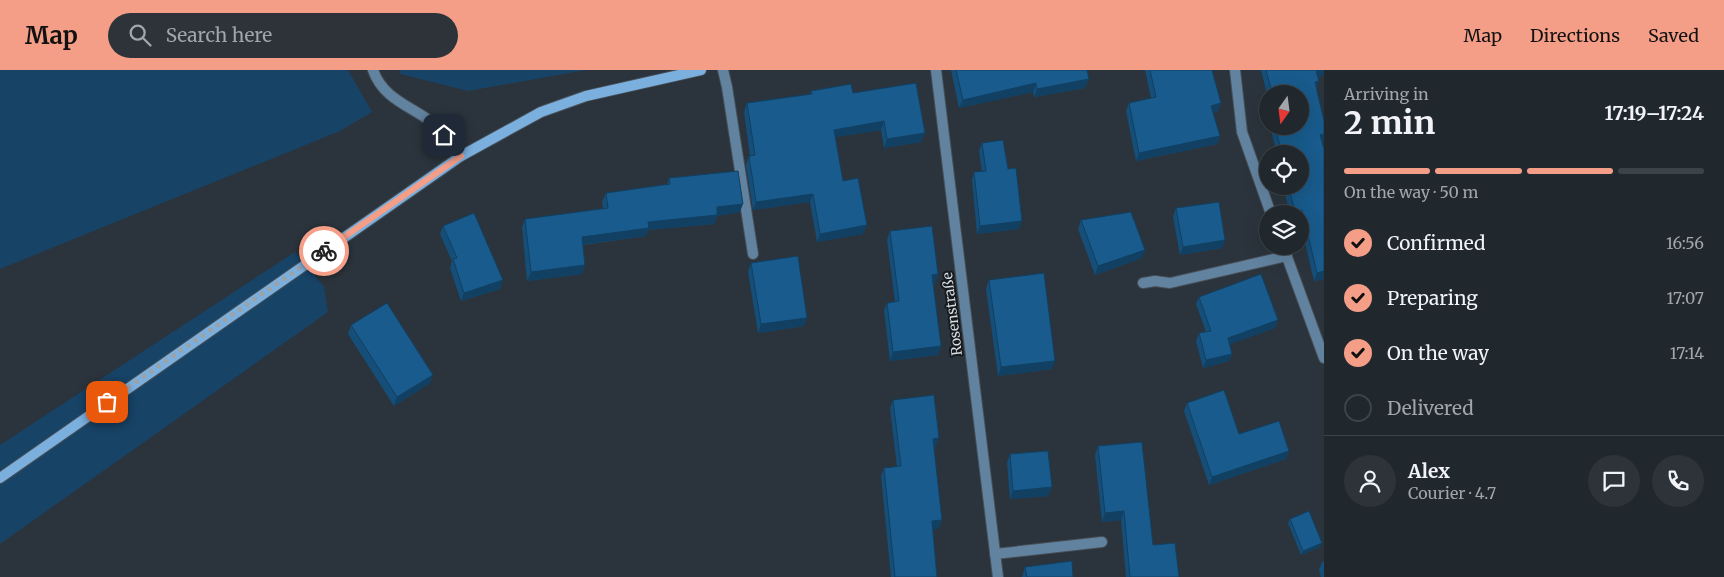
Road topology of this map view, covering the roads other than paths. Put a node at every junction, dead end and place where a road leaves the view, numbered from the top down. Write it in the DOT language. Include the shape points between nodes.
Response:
graph roads {
  1 [pos="373,70"];
  2 [pos="700,70"];
  3 [pos="723,70"];
  4 [pos="936,70"];
  5 [pos="1235,70"];
  6 [pos="461,156"];
  7 [pos="1269,205"];
  8 [pos="753,254"];
  9 [pos="1271,255"];
  10 [pos="1286,255"];
  11 [pos="1143,283"];
  12 [pos="1324,358"];
  13 [pos="0,478"];
  14 [pos="1102,542"];
  15 [pos="995,554"];
  16 [pos="998,577"];
  1 -- 6 [label="street" via="385,92 435,124"];
  2 -- 6 [label="main road" via="586,96 541,112"];
  3 -- 8 [label="street"];
  4 -- 15 [label="street, Rosenstraße"];
  5 -- 7 [label="street" via="1242,132"];
  6 -- 13 [label="main road"];
  9 -- 11 [label="street" via="1170,283"];
  10 -- 12 [label="street"];
  14 -- 15 [label="street"];
  15 -- 16 [label="street, Rosenstraße"];
}
